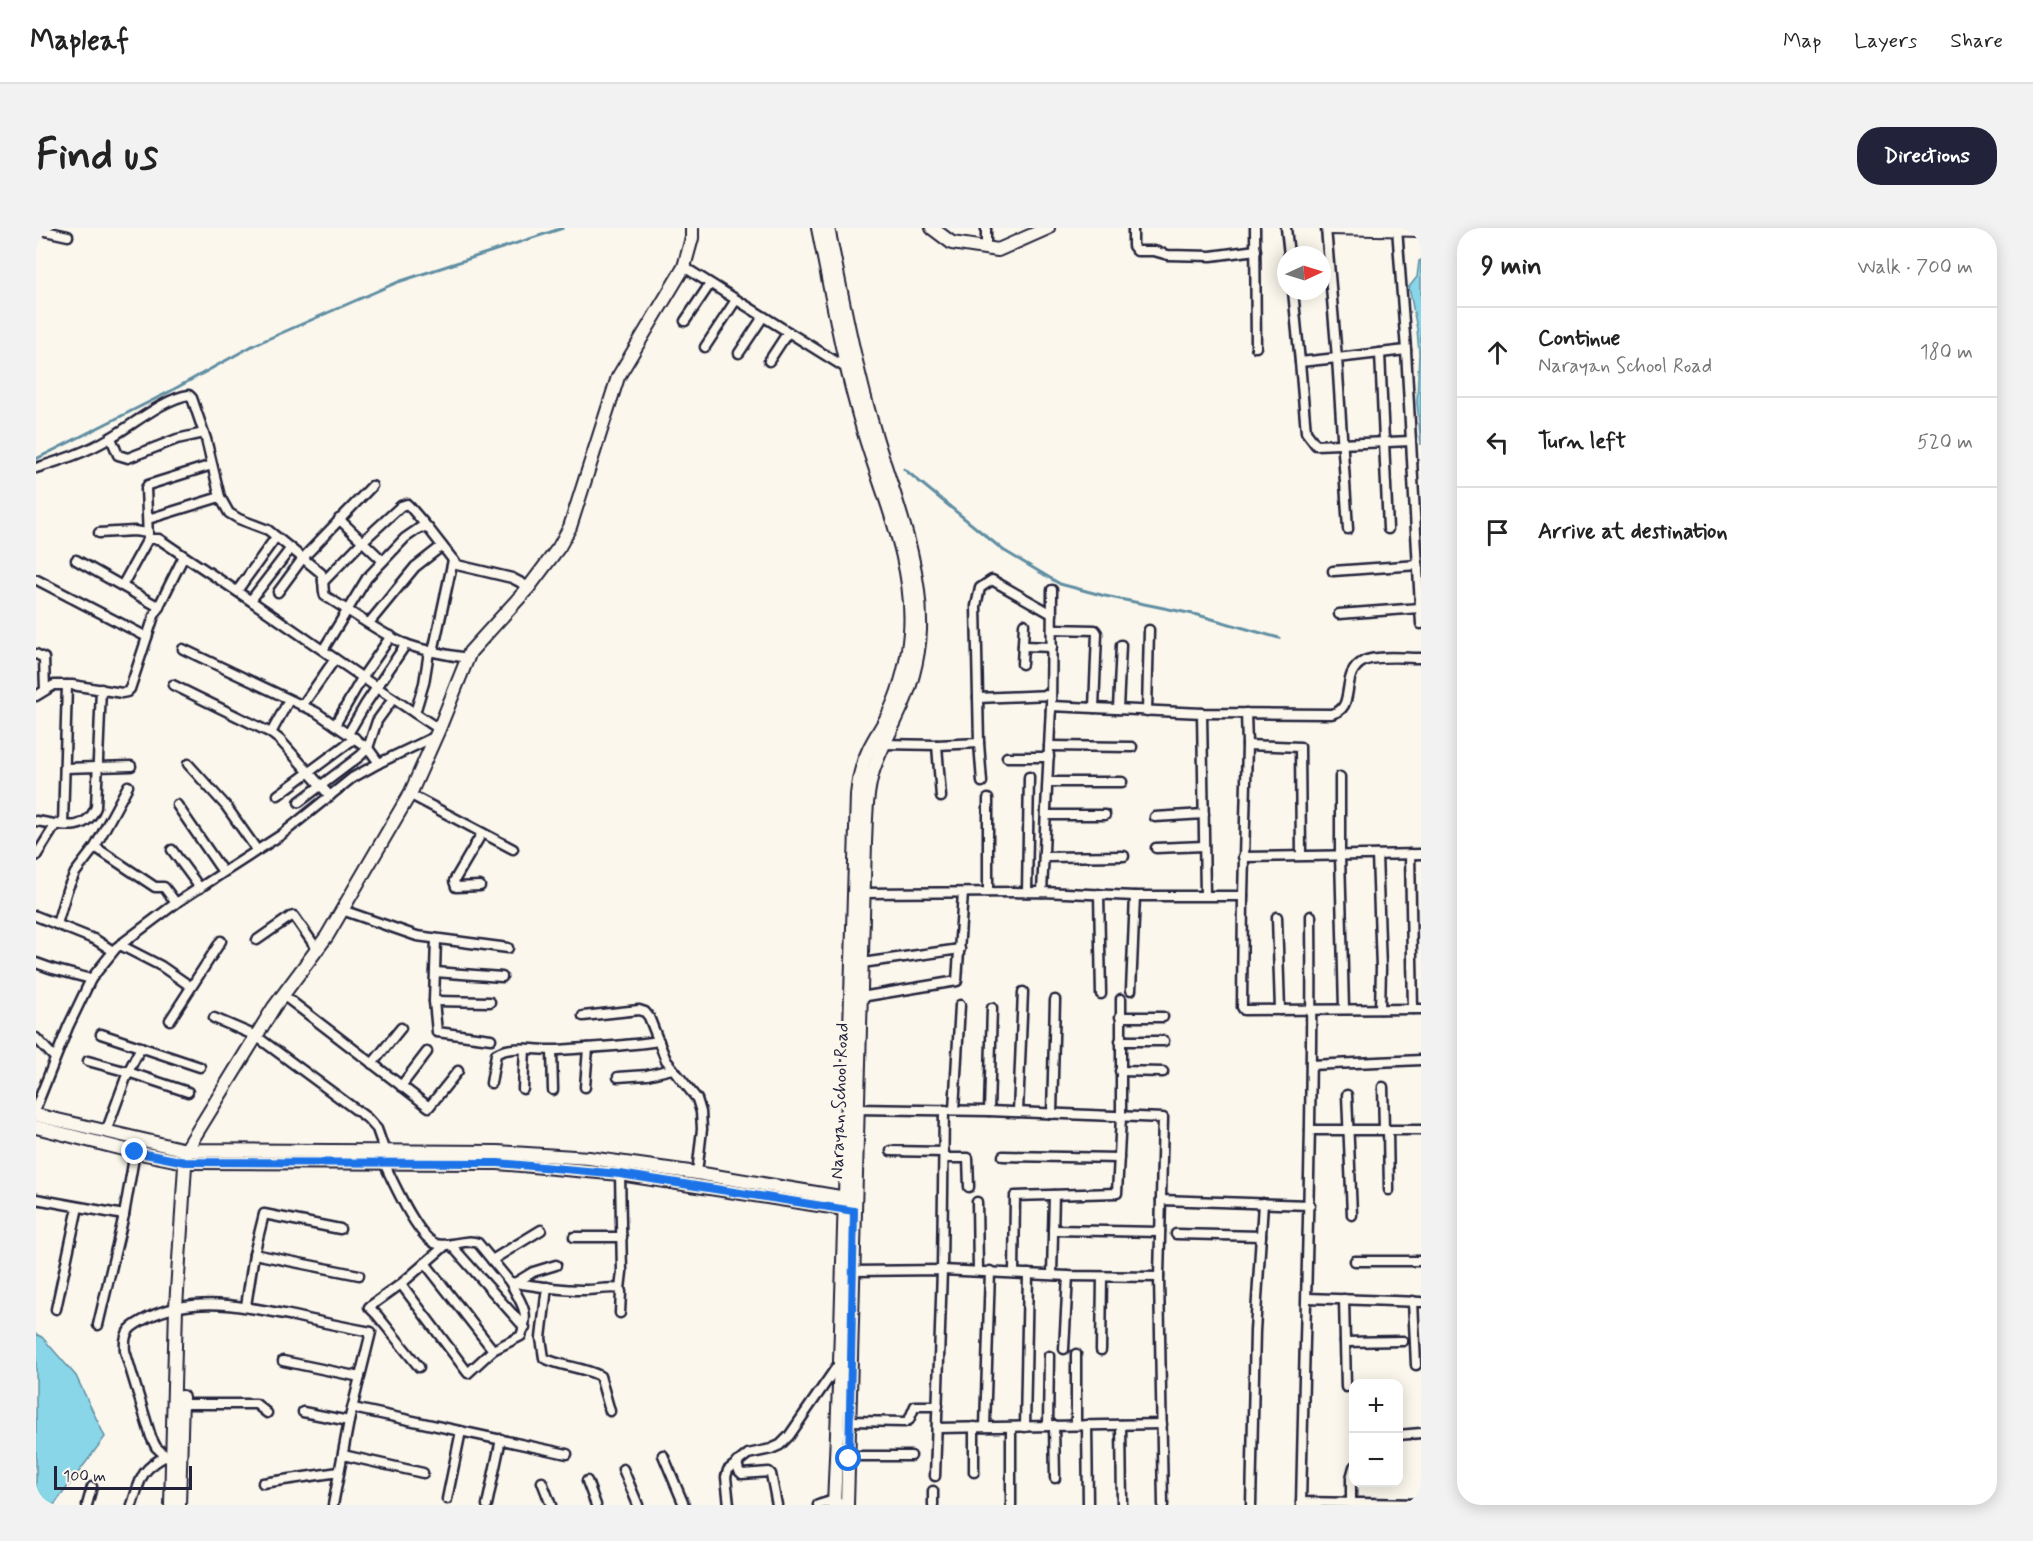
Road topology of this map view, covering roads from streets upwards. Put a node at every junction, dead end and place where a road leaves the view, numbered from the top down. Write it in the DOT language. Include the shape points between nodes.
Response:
graph roads {
  1 [pos="692,228"];
  2 [pos="818,228"];
  3 [pos="828,228"];
  4 [pos="932,228"];
  5 [pos="986,228"];
  6 [pos="1048,228"];
  7 [pos="1133,228"];
  8 [pos="1256,228"];
  9 [pos="1286,228"];
  10 [pos="1327,228"];
  11 [pos="36,229"];
  12 [pos="1397,229"];
  13 [pos="1421,230"];
  14 [pos="1022,234"];
  15 [pos="68,236"];
  16 [pos="1288,246"];
  17 [pos="986,248"];
  18 [pos="1256,250"];
  19 [pos="684,267"];
  20 [pos="710,284"];
  21 [pos="736,300"];
  22 [pos="1294,300"];
  23 [pos="763,316"];
  24 [pos="685,321"];
  25 [pos="788,332"];
  26 [pos="705,347"];
  27 [pos="1256,347"];
  28 [pos="1406,350"];
  29 [pos="739,353"];
  30 [pos="1380,353"];
  31 [pos="1337,358"];
  32 [pos="769,361"];
  33 [pos="1300,362"];
  34 [pos="851,367"];
  35 [pos="204,433"];
  36 [pos="111,438"];
  37 [pos="1384,441"];
  38 [pos="1411,441"];
  39 [pos="1343,445"];
  40 [pos="212,465"];
  41 [pos="36,468"];
  42 [pos="372,486"];
  43 [pos="220,497"];
  44 [pos="148,519"];
  45 [pos="339,519"];
  46 [pos="429,529"];
  47 [pos="1348,529"];
  48 [pos="1388,529"];
  49 [pos="99,533"];
  50 [pos="148,536"];
  51 [pos="276,537"];
  52 [pos="363,541"];
  53 [pos="442,546"];
  54 [pos="291,548"];
  55 [pos="184,556"];
  56 [pos="303,558"];
  57 [pos="76,560"];
  58 [pos="453,560"];
  59 [pos="383,561"];
  60 [pos="1418,565"];
  61 [pos="1333,571"];
  62 [pos="37,580"];
  63 [pos="323,582"];
  64 [pos="122,586"];
  65 [pos="529,587"];
  66 [pos="1052,590"];
  67 [pos="237,591"];
  68 [pos="278,592"];
  69 [pos="251,600"];
  70 [pos="159,607"];
  71 [pos="1420,608"];
  72 [pos="348,610"];
  73 [pos="1052,614"];
  74 [pos="1339,614"];
  75 [pos="369,623"];
  76 [pos="1024,624"];
  77 [pos="1421,624"];
  78 [pos="1052,629"];
  79 [pos="1149,630"];
  80 [pos="392,636"];
  81 [pos="147,637"];
  82 [pos="406,644"];
  83 [pos="1120,645"];
  84 [pos="1023,646"];
  85 [pos="1052,646"];
  86 [pos="183,649"];
  87 [pos="323,650"];
  88 [pos="431,652"];
  89 [pos="36,654"];
  90 [pos="468,658"];
  91 [pos="1421,658"];
  92 [pos="335,659"];
  93 [pos="1022,664"];
  94 [pos="362,678"];
  95 [pos="67,685"];
  96 [pos="173,685"];
  97 [pos="377,688"];
  98 [pos="101,689"];
  99 [pos="45,690"];
  100 [pos="1051,695"];
  101 [pos="36,696"];
  102 [pos="978,698"];
  103 [pos="393,699"];
  104 [pos="289,700"];
  105 [pos="302,706"];
  106 [pos="1094,708"];
  107 [pos="1118,709"];
  108 [pos="1051,711"];
  109 [pos="1147,711"];
  110 [pos="1246,712"];
  111 [pos="415,713"];
  112 [pos="1202,713"];
  113 [pos="335,725"];
  114 [pos="438,732"];
  115 [pos="271,733"];
  116 [pos="351,736"];
  117 [pos="979,742"];
  118 [pos="883,744"];
  119 [pos="937,745"];
  120 [pos="1247,745"];
  121 [pos="1049,746"];
  122 [pos="1132,747"];
  123 [pos="368,748"];
  124 [pos="1006,757"];
  125 [pos="1049,757"];
  126 [pos="379,763"];
  127 [pos="188,764"];
  128 [pos="131,766"];
  129 [pos="97,767"];
  130 [pos="65,768"];
  131 [pos="867,769"];
  132 [pos="309,773"];
  133 [pos="1029,777"];
  134 [pos="1340,777"];
  135 [pos="982,782"];
  136 [pos="1047,782"];
  137 [pos="1122,782"];
  138 [pos="128,786"];
  139 [pos="321,786"];
  140 [pos="409,794"];
  141 [pos="278,795"];
  142 [pos="330,796"];
  143 [pos="941,797"];
  144 [pos="988,799"];
  145 [pos="299,802"];
  146 [pos="177,805"];
  147 [pos="1204,814"];
  148 [pos="1046,815"];
  149 [pos="1105,815"];
  150 [pos="1155,817"];
  151 [pos="36,821"];
  152 [pos="60,825"];
  153 [pos="482,833"];
  154 [pos="1204,846"];
  155 [pos="94,847"];
  156 [pos="1156,848"];
  157 [pos="513,849"];
  158 [pos="172,850"];
  159 [pos="257,850"];
  160 [pos="1410,854"];
  161 [pos="1421,854"];
  162 [pos="1301,855"];
  163 [pos="1340,855"];
  164 [pos="1377,855"];
  165 [pos="36,856"];
  166 [pos="1044,856"];
  167 [pos="1124,856"];
  168 [pos="1243,857"];
  169 [pos="223,872"];
  170 [pos="480,886"];
  171 [pos="200,888"];
  172 [pos="963,892"];
  173 [pos="988,892"];
  174 [pos="1027,892"];
  175 [pos="1042,892"];
  176 [pos="859,893"];
  177 [pos="1099,894"];
  178 [pos="1205,895"];
  179 [pos="1135,896"];
  180 [pos="1243,896"];
  181 [pos="176,903"];
  182 [pos="342,910"];
  183 [pos="36,916"];
  184 [pos="1311,916"];
  185 [pos="1276,917"];
  186 [pos="57,924"];
  187 [pos="436,939"];
  188 [pos="257,940"];
  189 [pos="221,941"];
  190 [pos="117,948"];
  191 [pos="508,948"];
  192 [pos="317,949"];
  193 [pos="960,949"];
  194 [pos="36,963"];
  195 [pos="862,963"];
  196 [pos="435,972"];
  197 [pos="502,977"];
  198 [pos="92,979"];
  199 [pos="190,986"];
  200 [pos="1131,990"];
  201 [pos="1023,992"];
  202 [pos="1101,994"];
  203 [pos="283,995"];
  204 [pos="861,997"];
  205 [pos="1121,999"];
  206 [pos="1055,1000"];
  207 [pos="434,1001"];
  208 [pos="490,1002"];
  209 [pos="960,1005"];
  210 [pos="992,1008"];
  211 [pos="1344,1009"];
  212 [pos="1380,1009"];
  213 [pos="1417,1009"];
  214 [pos="1280,1010"];
  215 [pos="1312,1010"];
  216 [pos="583,1016"];
  217 [pos="1120,1017"];
  218 [pos="1163,1017"];
  219 [pos="214,1018"];
  220 [pos="170,1020"];
  221 [pos="401,1028"];
  222 [pos="101,1034"];
  223 [pos="256,1036"];
  224 [pos="36,1038"];
  225 [pos="491,1039"];
  226 [pos="659,1041"];
  227 [pos="1120,1041"];
  228 [pos="1164,1041"];
  229 [pos="141,1047"];
  230 [pos="588,1048"];
  231 [pos="525,1049"];
  232 [pos="552,1051"];
  233 [pos="427,1052"];
  234 [pos="56,1058"];
  235 [pos="1421,1060"];
  236 [pos="88,1061"];
  237 [pos="372,1064"];
  238 [pos="1311,1065"];
  239 [pos="200,1067"];
  240 [pos="672,1069"];
  241 [pos="459,1071"];
  242 [pos="1120,1071"];
  243 [pos="128,1072"];
  244 [pos="1163,1072"];
  245 [pos="618,1077"];
  246 [pos="491,1083"];
  247 [pos="400,1086"];
  248 [pos="585,1087"];
  249 [pos="1383,1087"];
  250 [pos="523,1089"];
  251 [pos="553,1090"];
  252 [pos="188,1092"];
  253 [pos="1347,1095"];
  254 [pos="36,1107"];
  255 [pos="852,1109"];
  256 [pos="944,1110"];
  257 [pos="954,1110"];
  258 [pos="989,1111"];
  259 [pos="1018,1112"];
  260 [pos="1052,1114"];
  261 [pos="36,1115"];
  262 [pos="1121,1117"];
  263 [pos="36,1127"];
  264 [pos="1310,1130"];
  265 [pos="1348,1130"];
  266 [pos="1386,1130"];
  267 [pos="1421,1130"];
  268 [pos="106,1132"];
  269 [pos="891,1151"];
  270 [pos="135,1152"];
  271 [pos="944,1155"];
  272 [pos="189,1156"];
  273 [pos="1003,1156"];
  274 [pos="385,1157"];
  275 [pos="1119,1158"];
  276 [pos="697,1173"];
  277 [pos="620,1174"];
  278 [pos="969,1187"];
  279 [pos="1389,1190"];
  280 [pos="1054,1195"];
  281 [pos="36,1199"];
  282 [pos="1161,1200"];
  283 [pos="977,1202"];
  284 [pos="1263,1203"];
  285 [pos="850,1204"];
  286 [pos="1310,1205"];
  287 [pos="78,1207"];
  288 [pos="124,1215"];
  289 [pos="1352,1215"];
  290 [pos="340,1229"];
  291 [pos="542,1230"];
  292 [pos="1053,1230"];
  293 [pos="1160,1232"];
  294 [pos="1176,1234"];
  295 [pos="1261,1236"];
  296 [pos="574,1237"];
  297 [pos="622,1237"];
  298 [pos="448,1245"];
  299 [pos="254,1254"];
  300 [pos="492,1260"];
  301 [pos="1355,1262"];
  302 [pos="1421,1262"];
  303 [pos="425,1263"];
  304 [pos="556,1265"];
  305 [pos="942,1270"];
  306 [pos="853,1271"];
  307 [pos="978,1271"];
  308 [pos="990,1271"];
  309 [pos="1014,1273"];
  310 [pos="1028,1274"];
  311 [pos="1052,1274"];
  312 [pos="359,1275"];
  313 [pos="1068,1276"];
  314 [pos="1102,1277"];
  315 [pos="1159,1277"];
  316 [pos="513,1283"];
  317 [pos="401,1284"];
  318 [pos="547,1287"];
  319 [pos="620,1289"];
  320 [pos="1307,1298"];
  321 [pos="1344,1299"];
  322 [pos="1417,1302"];
  323 [pos="180,1306"];
  324 [pos="246,1306"];
  325 [pos="56,1309"];
  326 [pos="620,1313"];
  327 [pos="98,1324"];
  328 [pos="525,1328"];
  329 [pos="1403,1341"];
  330 [pos="1345,1342"];
  331 [pos="1064,1349"];
  332 [pos="493,1350"];
  333 [pos="1101,1350"];
  334 [pos="1076,1354"];
  335 [pos="1049,1356"];
  336 [pos="283,1361"];
  337 [pos="840,1362"];
  338 [pos="1416,1365"];
  339 [pos="419,1367"];
  340 [pos="360,1377"];
  341 [pos="1346,1387"];
  342 [pos="177,1404"];
  343 [pos="938,1406"];
  344 [pos="353,1408"];
  345 [pos="610,1411"];
  346 [pos="303,1412"];
  347 [pos="267,1413"];
  348 [pos="349,1421"];
  349 [pos="850,1421"];
  350 [pos="1162,1424"];
  351 [pos="1076,1425"];
  352 [pos="1087,1425"];
  353 [pos="1121,1425"];
  354 [pos="1051,1426"];
  355 [pos="974,1427"];
  356 [pos="985,1427"];
  357 [pos="1011,1427"];
  358 [pos="1026,1427"];
  359 [pos="938,1428"];
  360 [pos="461,1431"];
  361 [pos="1420,1433"];
  362 [pos="1403,1435"];
  363 [pos="501,1439"];
  364 [pos="567,1454"];
  365 [pos="343,1455"];
  366 [pos="663,1455"];
  367 [pos="849,1456"];
  368 [pos="911,1456"];
  369 [pos="169,1459"];
  370 [pos="737,1462"];
  371 [pos="622,1469"];
  372 [pos="339,1472"];
  373 [pos="974,1472"];
  374 [pos="423,1473"];
  375 [pos="935,1476"];
  376 [pos="1054,1478"];
  377 [pos="586,1481"];
  378 [pos="542,1482"];
  379 [pos="263,1483"];
  380 [pos="92,1487"];
  381 [pos="1351,1487"];
  382 [pos="933,1491"];
  383 [pos="447,1500"];
  384 [pos="1301,1503"];
  385 [pos="1351,1503"];
  386 [pos="840,1504"];
  387 [pos="1421,1504"];
  388 [pos="87,1505"];
  389 [pos="132,1505"];
  390 [pos="171,1505"];
  391 [pos="179,1505"];
  392 [pos="333,1505"];
  393 [pos="487,1505"];
  394 [pos="551,1505"];
  395 [pos="596,1505"];
  396 [pos="638,1505"];
  397 [pos="684,1505"];
  398 [pos="729,1505"];
  399 [pos="777,1505"];
  400 [pos="818,1505"];
  401 [pos="933,1505"];
  402 [pos="1011,1505"];
  403 [pos="1088,1505"];
  404 [pos="1122,1505"];
  405 [pos="1163,1505"];
  406 [pos="1251,1505"];
  407 [pos="1415,1505"];
  1 -- 19 [label="street"];
  2 -- 34 [label="street"];
  3 -- 34 [label="street"];
  4 -- 17 [label="street" via="952,243"];
  5 -- 17 [label="street"];
  6 -- 14 [label="street"];
  7 -- 18 [label="street" via="1133,246 1137,251 1211,256"];
  8 -- 18 [label="street"];
  9 -- 16 [label="street"];
  10 -- 12 [label="street"];
  10 -- 31 [label="street"];
  11 -- 15 [label="street"];
  12 -- 13 [label="street"];
  12 -- 28 [label="street"];
  14 -- 17 [label="street" via="998,250"];
  18 -- 27 [label="street"];
  19 -- 20 [label="street"];
  19 -- 65 [label="street" via="618,377 570,527"];
  20 -- 21 [label="street"];
  20 -- 24 [label="street"];
  21 -- 23 [label="street"];
  21 -- 26 [label="street"];
  22 -- 33 [label="street"];
  23 -- 25 [label="street"];
  23 -- 29 [label="street"];
  25 -- 32 [label="street"];
  25 -- 34 [label="street"];
  28 -- 30 [label="street"];
  28 -- 38 [label="street"];
  30 -- 31 [label="street"];
  30 -- 37 [label="street"];
  31 -- 33 [label="street"];
  31 -- 39 [label="street"];
  33 -- 39 [label="street" via="1309,437 1320,446"];
  34 -- 118 [label="street" via="904,524 919,603 918,652 899,715"];
  34 -- 131 [label="street" via="864,434 902,553 910,630 900,681 890,711 871,745"];
  35 -- 36 [label="street" via="128,458 118,455"];
  35 -- 36 [label="street" via="189,395 158,408"];
  35 -- 40 [label="street"];
  36 -- 41 [label="street" via="70,458"];
  37 -- 38 [label="street"];
  37 -- 39 [label="street"];
  37 -- 48 [label="street"];
  38 -- 60 [label="street"];
  39 -- 47 [label="street"];
  40 -- 43 [label="street"];
  40 -- 44 [label="street" via="148,485"];
  42 -- 45 [label="street"];
  43 -- 44 [label="street"];
  43 -- 51 [label="street" via="229,513"];
  44 -- 50 [label="street"];
  45 -- 52 [label="street"];
  45 -- 56 [label="street"];
  46 -- 52 [label="street" via="407,504"];
  46 -- 53 [label="street"];
  46 -- 59 [label="street" via="421,527 405,538"];
  49 -- 50 [label="street" via="134,531"];
  50 -- 55 [label="street"];
  50 -- 64 [label="street"];
  51 -- 54 [label="street"];
  51 -- 67 [label="street"];
  52 -- 59 [label="street"];
  52 -- 63 [label="street"];
  53 -- 58 [label="street"];
  53 -- 75 [label="street" via="415,567"];
  54 -- 56 [label="street"];
  54 -- 69 [label="street"];
  55 -- 67 [label="street"];
  55 -- 70 [label="street"];
  56 -- 63 [label="street" via="321,573"];
  56 -- 68 [label="street"];
  57 -- 64 [label="street"];
  58 -- 65 [label="street" via="462,567 512,578"];
  58 -- 88 [label="street"];
  59 -- 72 [label="street" via="367,578"];
  60 -- 61 [label="street"];
  60 -- 71 [label="street"];
  62 -- 81 [label="street"];
  63 -- 72 [label="street" via="325,596"];
  64 -- 70 [label="street"];
  65 -- 90 [label="street"];
  66 -- 73 [label="street"];
  67 -- 69 [label="street"];
  69 -- 87 [label="street"];
  70 -- 81 [label="street"];
  71 -- 74 [label="street"];
  71 -- 77 [label="street"];
  72 -- 75 [label="street"];
  72 -- 87 [label="street"];
  73 -- 78 [label="street"];
  73 -- 102 [label="street" via="992,580 980,588 976,606"];
  75 -- 80 [label="street"];
  76 -- 84 [label="street"];
  78 -- 85 [label="street"];
  78 -- 106 [label="street" via="1097,633"];
  79 -- 109 [label="street"];
  80 -- 82 [label="street"];
  80 -- 94 [label="street"];
  81 -- 98 [label="street" via="127,692"];
  82 -- 88 [label="street"];
  82 -- 97 [label="street"];
  83 -- 107 [label="street"];
  84 -- 85 [label="street"];
  84 -- 93 [label="street"];
  85 -- 100 [label="street"];
  86 -- 104 [label="street"];
  87 -- 92 [label="street"];
  88 -- 90 [label="street"];
  88 -- 111 [label="street"];
  89 -- 99 [label="street" via="44,658"];
  90 -- 114 [label="street"];
  91 -- 110 [label="street" via="1371,659 1362,663 1351,673 1346,700 1336,713"];
  92 -- 94 [label="street"];
  92 -- 105 [label="street"];
  94 -- 97 [label="street"];
  94 -- 113 [label="street"];
  95 -- 98 [label="street"];
  95 -- 99 [label="street"];
  95 -- 130 [label="street"];
  96 -- 115 [label="street"];
  97 -- 103 [label="street"];
  97 -- 116 [label="street"];
  98 -- 129 [label="street"];
  99 -- 101 [label="street"];
  100 -- 102 [label="street"];
  100 -- 108 [label="street"];
  102 -- 117 [label="street"];
  103 -- 111 [label="street"];
  103 -- 123 [label="street" via="377,721"];
  104 -- 105 [label="street"];
  104 -- 115 [label="street"];
  105 -- 113 [label="street"];
  106 -- 107 [label="street"];
  106 -- 108 [label="street" via="1051,706"];
  107 -- 109 [label="street"];
  108 -- 121 [label="street"];
  109 -- 112 [label="street"];
  110 -- 112 [label="street"];
  110 -- 120 [label="street"];
  111 -- 114 [label="street"];
  112 -- 147 [label="street"];
  113 -- 116 [label="street"];
  114 -- 126 [label="street"];
  114 -- 140 [label="street"];
  115 -- 132 [label="street"];
  116 -- 123 [label="street"];
  116 -- 132 [label="street"];
  117 -- 119 [label="street"];
  117 -- 135 [label="street"];
  118 -- 119 [label="street"];
  118 -- 131 [label="street"];
  119 -- 143 [label="street"];
  120 -- 162 [label="street" via="1300,747"];
  120 -- 168 [label="street"];
  121 -- 122 [label="street"];
  121 -- 125 [label="street"];
  123 -- 126 [label="street"];
  123 -- 139 [label="street"];
  124 -- 125 [label="street"];
  125 -- 136 [label="street"];
  126 -- 142 [label="street"];
  127 -- 159 [label="street" via="226,806"];
  128 -- 129 [label="street"];
  129 -- 130 [label="street"];
  129 -- 152 [label="street" via="92,817 80,825"];
  130 -- 152 [label="street"];
  131 -- 176 [label="street, Narayan School Road"];
  132 -- 139 [label="street"];
  132 -- 141 [label="street"];
  133 -- 174 [label="street"];
  134 -- 163 [label="street"];
  136 -- 137 [label="street"];
  136 -- 148 [label="street"];
  138 -- 155 [label="street"];
  139 -- 142 [label="street"];
  139 -- 145 [label="street"];
  140 -- 153 [label="street"];
  140 -- 182 [label="street"];
  142 -- 159 [label="street"];
  144 -- 173 [label="street"];
  146 -- 169 [label="street"];
  147 -- 150 [label="street"];
  147 -- 154 [label="street"];
  148 -- 149 [label="street"];
  148 -- 166 [label="street"];
  151 -- 152 [label="street"];
  152 -- 165 [label="street"];
  153 -- 157 [label="street"];
  153 -- 170 [label="street" via="454,881 456,887"];
  154 -- 156 [label="street"];
  154 -- 178 [label="street"];
  155 -- 181 [label="street" via="155,887 164,887"];
  155 -- 186 [label="street" via="75,873"];
  158 -- 171 [label="street"];
  159 -- 169 [label="street"];
  160 -- 161 [label="street"];
  160 -- 164 [label="street"];
  160 -- 213 [label="street"];
  162 -- 163 [label="street"];
  162 -- 168 [label="street"];
  163 -- 164 [label="street"];
  163 -- 211 [label="street"];
  164 -- 212 [label="street"];
  166 -- 167 [label="street"];
  166 -- 175 [label="street"];
  168 -- 180 [label="street"];
  169 -- 171 [label="street"];
  171 -- 181 [label="street"];
  172 -- 173 [label="street"];
  172 -- 176 [label="street"];
  172 -- 193 [label="street"];
  173 -- 174 [label="street"];
  174 -- 175 [label="street"];
  175 -- 177 [label="street"];
  176 -- 195 [label="street, Narayan School Road"];
  176 -- 255 [label="street"];
  177 -- 179 [label="street"];
  177 -- 202 [label="street"];
  178 -- 179 [label="street"];
  178 -- 180 [label="street"];
  179 -- 200 [label="street"];
  180 -- 214 [label="street" via="1243,1009"];
  181 -- 190 [label="street"];
  182 -- 187 [label="street"];
  182 -- 192 [label="street"];
  183 -- 186 [label="street"];
  184 -- 215 [label="street"];
  185 -- 214 [label="street"];
  186 -- 190 [label="street"];
  187 -- 191 [label="street"];
  187 -- 196 [label="street"];
  188 -- 192 [label="street" via="294,916"];
  189 -- 199 [label="street"];
  190 -- 198 [label="street"];
  190 -- 199 [label="street" via="161,966"];
  192 -- 203 [label="street"];
  193 -- 195 [label="street"];
  193 -- 204 [label="street" via="958,979 954,982"];
  194 -- 198 [label="street"];
  195 -- 204 [label="street, Narayan School Road"];
  196 -- 197 [label="street"];
  196 -- 207 [label="street"];
  198 -- 234 [label="street"];
  199 -- 220 [label="street"];
  201 -- 259 [label="street"];
  203 -- 223 [label="street"];
  203 -- 237 [label="street"];
  204 -- 255 [label="street, Narayan School Road"];
  205 -- 217 [label="street"];
  206 -- 260 [label="street"];
  207 -- 208 [label="street"];
  207 -- 225 [label="street" via="439,1033"];
  209 -- 257 [label="street"];
  210 -- 258 [label="street"];
  211 -- 212 [label="street"];
  211 -- 215 [label="street"];
  212 -- 213 [label="street"];
  214 -- 215 [label="street"];
  215 -- 238 [label="street"];
  216 -- 226 [label="street" via="645,1011"];
  217 -- 218 [label="street"];
  217 -- 227 [label="street"];
  219 -- 223 [label="street"];
  221 -- 237 [label="street"];
  222 -- 229 [label="street"];
  223 -- 272 [label="street" via="196,1135"];
  223 -- 274 [label="street" via="368,1118 377,1129"];
  224 -- 234 [label="street"];
  226 -- 230 [label="street"];
  226 -- 240 [label="street"];
  227 -- 228 [label="street"];
  227 -- 242 [label="street"];
  229 -- 239 [label="street"];
  229 -- 243 [label="street"];
  230 -- 232 [label="street"];
  230 -- 248 [label="street"];
  231 -- 232 [label="street"];
  231 -- 246 [label="street" via="496,1054"];
  231 -- 250 [label="street"];
  232 -- 251 [label="street"];
  233 -- 247 [label="street"];
  234 -- 254 [label="street"];
  235 -- 238 [label="street"];
  236 -- 243 [label="street"];
  237 -- 247 [label="street"];
  238 -- 264 [label="street"];
  240 -- 245 [label="street"];
  240 -- 276 [label="street" via="697,1099 701,1112"];
  241 -- 247 [label="street" via="429,1107"];
  242 -- 244 [label="street"];
  242 -- 262 [label="street"];
  243 -- 252 [label="street"];
  243 -- 268 [label="street"];
  249 -- 266 [label="street"];
  253 -- 265 [label="street"];
  255 -- 256 [label="street"];
  255 -- 285 [label="street"];
  256 -- 257 [label="street"];
  256 -- 271 [label="street"];
  257 -- 258 [label="street"];
  258 -- 259 [label="street"];
  259 -- 260 [label="street"];
  260 -- 262 [label="street"];
  261 -- 268 [label="street"];
  262 -- 275 [label="street"];
  262 -- 282 [label="street" via="1163,1118"];
  263 -- 270 [label="street"];
  264 -- 265 [label="street"];
  264 -- 286 [label="street"];
  265 -- 266 [label="street"];
  265 -- 289 [label="street"];
  266 -- 267 [label="street"];
  266 -- 279 [label="street"];
  268 -- 272 [label="street"];
  269 -- 271 [label="street"];
  270 -- 272 [label="street"];
  270 -- 288 [label="street"];
  271 -- 278 [label="street" via="968,1158"];
  271 -- 305 [label="street"];
  272 -- 274 [label="street"];
  272 -- 323 [label="street"];
  273 -- 275 [label="street"];
  274 -- 276 [label="street" via="498,1152 590,1158"];
  274 -- 277 [label="street"];
  274 -- 298 [label="street" via="404,1202 425,1237"];
  275 -- 280 [label="street" via="1118,1193"];
  276 -- 285 [label="street"];
  277 -- 285 [label="street"];
  277 -- 297 [label="street"];
  280 -- 292 [label="street"];
  280 -- 309 [label="street" via="1015,1196"];
  281 -- 287 [label="street"];
  282 -- 284 [label="street"];
  282 -- 293 [label="street"];
  283 -- 307 [label="street"];
  284 -- 286 [label="street"];
  284 -- 295 [label="street"];
  285 -- 306 [label="street"];
  285 -- 337 [label="street"];
  286 -- 320 [label="street"];
  287 -- 288 [label="street"];
  287 -- 325 [label="street"];
  288 -- 327 [label="street"];
  290 -- 299 [label="street" via="264,1214"];
  291 -- 300 [label="street"];
  292 -- 293 [label="street"];
  292 -- 311 [label="street"];
  293 -- 315 [label="street"];
  294 -- 295 [label="street"];
  295 -- 406 [label="street"];
  296 -- 297 [label="street"];
  297 -- 319 [label="street"];
  298 -- 300 [label="street" via="478,1243"];
  298 -- 303 [label="street"];
  298 -- 328 [label="street"];
  299 -- 312 [label="street"];
  299 -- 324 [label="street"];
  300 -- 316 [label="street"];
  301 -- 302 [label="street"];
  303 -- 317 [label="street"];
  303 -- 332 [label="street"];
  304 -- 316 [label="street"];
  305 -- 306 [label="street"];
  305 -- 307 [label="street"];
  305 -- 343 [label="street"];
  306 -- 349 [label="street"];
  307 -- 308 [label="street"];
  308 -- 309 [label="street"];
  308 -- 356 [label="street"];
  309 -- 310 [label="street"];
  310 -- 311 [label="street"];
  310 -- 358 [label="street"];
  311 -- 313 [label="street"];
  313 -- 314 [label="street"];
  313 -- 331 [label="street"];
  314 -- 315 [label="street"];
  314 -- 333 [label="street"];
  315 -- 350 [label="street"];
  316 -- 318 [label="street"];
  316 -- 328 [label="street" via="525,1311"];
  317 -- 332 [label="street" via="468,1373"];
  317 -- 339 [label="street" via="369,1307"];
  318 -- 319 [label="street"];
  318 -- 345 [label="street" via="541,1338 544,1358 600,1376"];
  319 -- 326 [label="street"];
  320 -- 321 [label="street"];
  320 -- 384 [label="street"];
  321 -- 322 [label="street"];
  321 -- 330 [label="street"];
  322 -- 338 [label="street"];
  323 -- 324 [label="street"];
  323 -- 342 [label="street"];
  323 -- 369 [label="street" via="133,1325 124,1342 151,1437"];
  324 -- 340 [label="street" via="371,1332"];
  328 -- 332 [label="street" via="521,1336"];
  329 -- 330 [label="street"];
  330 -- 341 [label="street"];
  334 -- 351 [label="street"];
  335 -- 354 [label="street"];
  336 -- 340 [label="street"];
  337 -- 370 [label="street" via="784,1441"];
  337 -- 386 [label="street"];
  340 -- 344 [label="street"];
  342 -- 347 [label="street" via="256,1404"];
  342 -- 369 [label="street"];
  342 -- 391 [label="street"];
  343 -- 349 [label="street" via="915,1406 905,1422"];
  343 -- 359 [label="street"];
  344 -- 348 [label="street"];
  344 -- 360 [label="street"];
  346 -- 348 [label="street"];
  348 -- 365 [label="street"];
  349 -- 367 [label="street"];
  350 -- 353 [label="street"];
  350 -- 405 [label="street"];
  351 -- 352 [label="street"];
  351 -- 354 [label="street"];
  352 -- 353 [label="street"];
  352 -- 403 [label="street"];
  353 -- 404 [label="street"];
  354 -- 358 [label="street"];
  354 -- 376 [label="street"];
  355 -- 356 [label="street"];
  355 -- 359 [label="street"];
  355 -- 373 [label="street"];
  356 -- 357 [label="street"];
  357 -- 358 [label="street"];
  357 -- 402 [label="street"];
  359 -- 375 [label="street"];
  360 -- 363 [label="street"];
  360 -- 383 [label="street"];
  361 -- 362 [label="street"];
  363 -- 364 [label="street"];
  363 -- 393 [label="street"];
  365 -- 372 [label="street"];
  365 -- 374 [label="street"];
  366 -- 397 [label="street"];
  367 -- 368 [label="street"];
  367 -- 386 [label="street"];
  369 -- 389 [label="street" via="151,1465 142,1474"];
  369 -- 390 [label="street"];
  370 -- 398 [label="street" via="726,1477"];
  370 -- 399 [label="street" via="742,1474 771,1474"];
  371 -- 396 [label="street"];
  372 -- 379 [label="street"];
  372 -- 392 [label="street"];
  377 -- 395 [label="street"];
  378 -- 394 [label="street"];
  380 -- 388 [label="street"];
  381 -- 385 [label="street"];
  382 -- 401 [label="street"];
  384 -- 385 [label="street"];
  385 -- 407 [label="street"];
  386 -- 400 [label="street"];
  387 -- 407 [label="street"];
}
